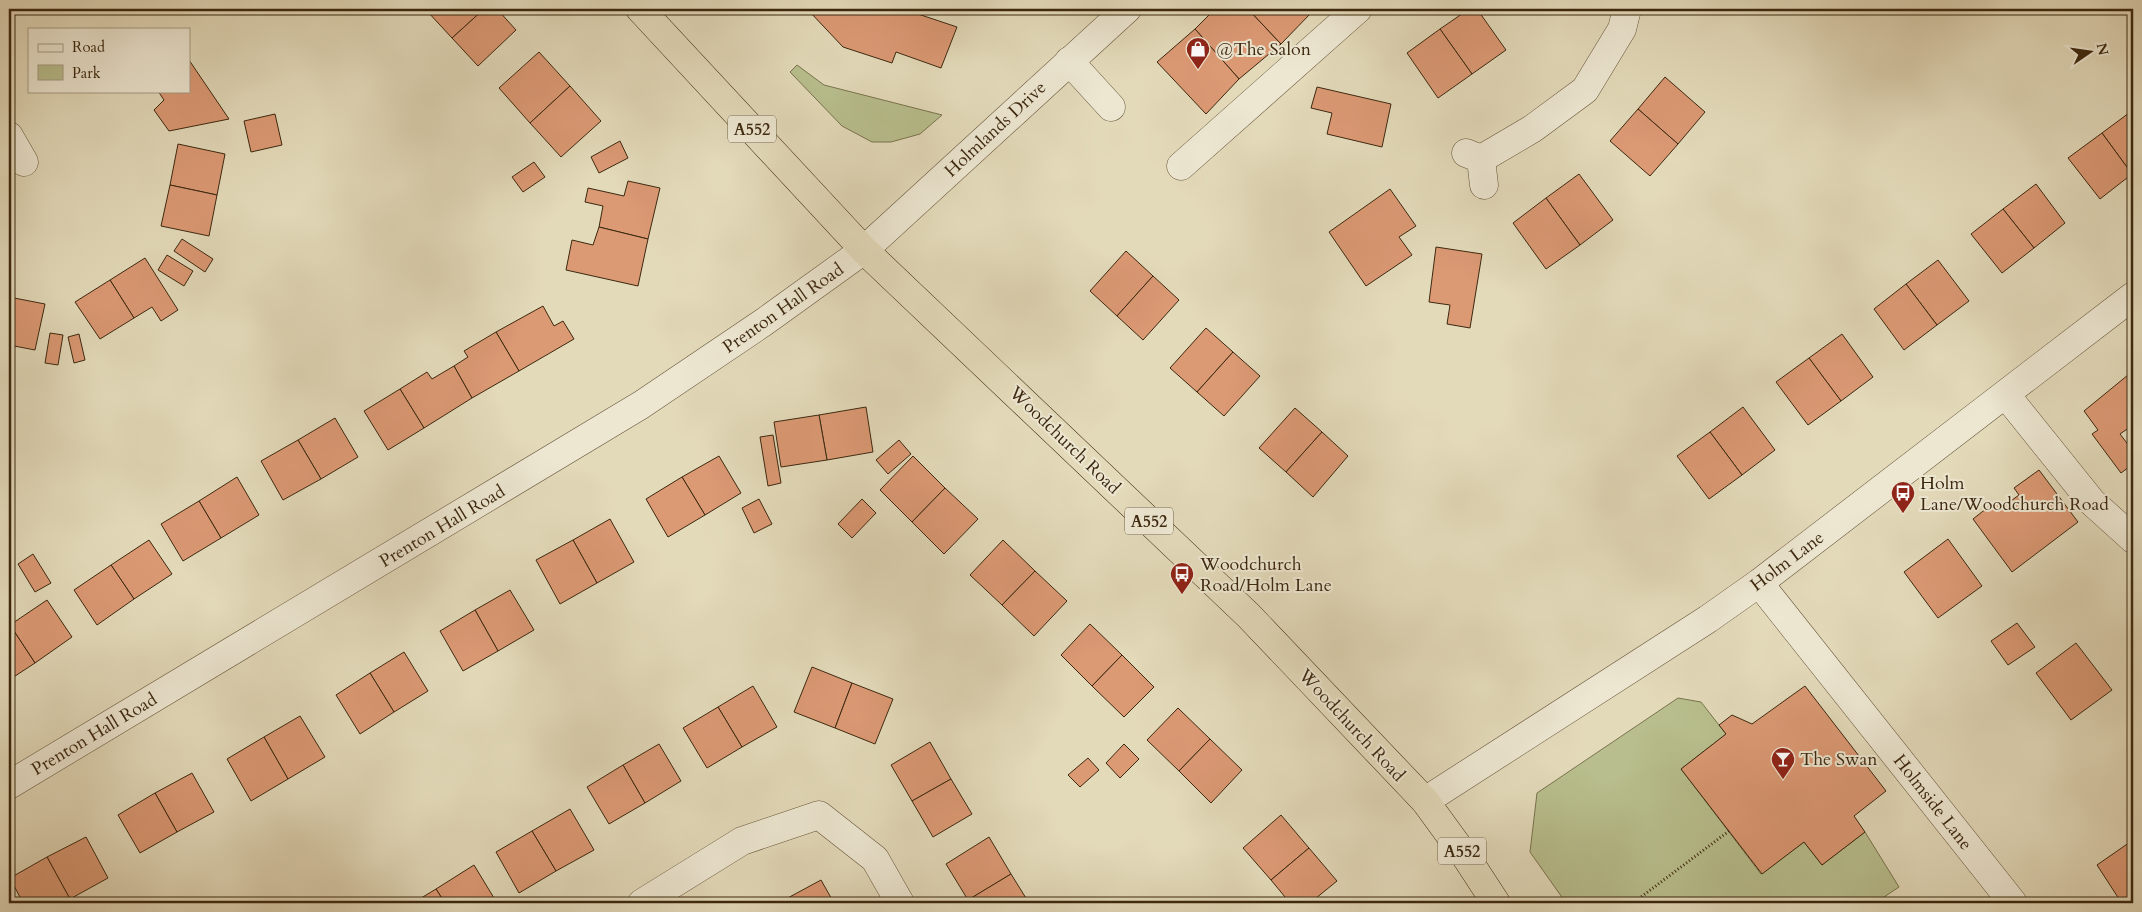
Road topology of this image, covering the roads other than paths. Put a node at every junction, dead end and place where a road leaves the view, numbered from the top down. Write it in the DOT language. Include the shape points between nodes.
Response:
graph roads {
  1 [pos="640,9"];
  2 [pos="1126,9"];
  3 [pos="1358,9"];
  4 [pos="1627,9"];
  5 [pos="1070,61"];
  6 [pos="1111,107"];
  7 [pos="9,136"];
  8 [pos="24,162"];
  9 [pos="1181,166"];
  10 [pos="1484,186"];
  11 [pos="864,250"];
  12 [pos="2133,296"];
  13 [pos="2006,395"];
  14 [pos="2133,539"];
  15 [pos="1759,582"];
  16 [pos="9,785"];
  17 [pos="1425,801"];
  18 [pos="642,903"];
  19 [pos="900,903"];
  20 [pos="1496,903"];
  21 [pos="2013,903"];
  1 -- 11 [label="highway, Woodchurch Road / A552"];
  2 -- 5 [label="street, Holmlands Drive"];
  3 -- 9 [label="street"];
  4 -- 10 [label="street" via="1622,29 1585,90 1532,129 1473,156"];
  5 -- 6 [label="street"];
  5 -- 11 [label="street, Holmlands Drive"];
  7 -- 8 [label="street"];
  11 -- 16 [label="street, Prenton Hall Road" via="633,410"];
  11 -- 17 [label="highway, Woodchurch Road / A552" via="1249,616"];
  12 -- 13 [label="street, Holm Lane"];
  13 -- 14 [label="street" via="2092,502"];
  13 -- 15 [label="street, Holm Lane"];
  15 -- 17 [label="street, Holm Lane" via="1708,619"];
  15 -- 21 [label="street, Holmside Lane"];
  17 -- 20 [label="highway, Woodchurch Road / A552"];
  18 -- 19 [label="street" via="742,841 819,815 875,859"];
}
